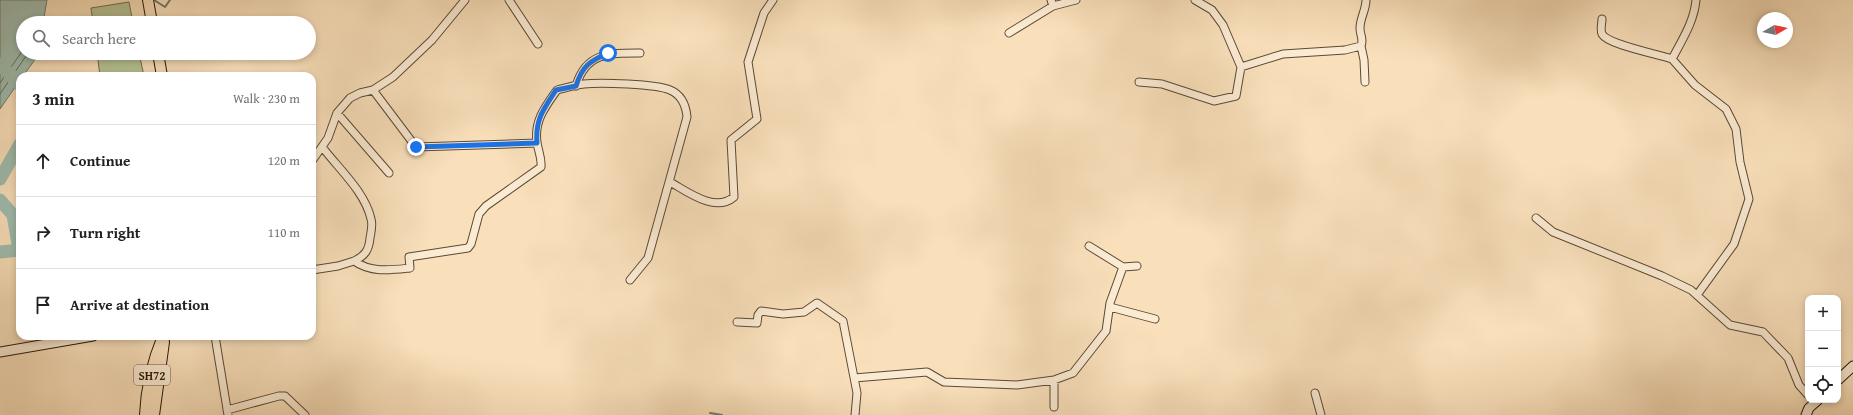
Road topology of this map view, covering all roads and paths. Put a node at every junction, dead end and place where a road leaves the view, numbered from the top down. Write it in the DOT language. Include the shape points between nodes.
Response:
graph roads {
  1 [pos="148,0"];
  2 [pos="465,0"];
  3 [pos="509,0"];
  4 [pos="773,0"];
  5 [pos="1076,0"];
  6 [pos="1195,0"];
  7 [pos="1366,0"];
  8 [pos="1696,0"];
  9 [pos="1052,3"];
  10 [pos="151,16"];
  11 [pos="1602,19"];
  12 [pos="1009,33"];
  13 [pos="538,44"];
  14 [pos="1360,46"];
  15 [pos="640,53"];
  16 [pos="1672,59"];
  17 [pos="159,60"];
  18 [pos="1241,67"];
  19 [pos="160,72"];
  20 [pos="1138,82"];
  21 [pos="1365,82"];
  22 [pos="576,86"];
  23 [pos="373,90"];
  24 [pos="337,113"];
  25 [pos="537,143"];
  26 [pos="322,148"];
  27 [pos="316,156"];
  28 [pos="389,173"];
  29 [pos="670,182"];
  30 [pos="1536,218"];
  31 [pos="1089,246"];
  32 [pos="354,261"];
  33 [pos="1137,266"];
  34 [pos="1123,267"];
  35 [pos="316,269"];
  36 [pos="630,280"];
  37 [pos="1697,295"];
  38 [pos="1110,307"];
  39 [pos="1155,319"];
  40 [pos="737,322"];
  41 [pos="70,340"];
  42 [pos="162,340"];
  43 [pos="164,340"];
  44 [pos="216,340"];
  45 [pos="0,352"];
  46 [pos="1853,366"];
  47 [pos="1841,377"];
  48 [pos="854,378"];
  49 [pos="1054,380"];
  50 [pos="1805,392"];
  51 [pos="1315,393"];
  52 [pos="1814,403"];
  53 [pos="1054,407"];
  54 [pos="228,413"];
  55 [pos="145,415"];
  56 [pos="154,415"];
  57 [pos="305,415"];
  58 [pos="855,415"];
  59 [pos="1321,415"];
  60 [pos="1806,415"];
  1 -- 10 [label="main road"];
  2 -- 23 [label="street" via="432,40 393,77"];
  3 -- 13 [label="street"];
  4 -- 29 [label="street" via="764,13 748,62 757,119 731,140 734,197 730,201 710,203"];
  5 -- 9 [label="street"];
  6 -- 18 [label="street" via="1212,10 1223,25"];
  7 -- 14 [label="street" via="1361,24 1363,40"];
  8 -- 16 [label="street" via="1694,14"];
  9 -- 12 [label="street"];
  11 -- 16 [label="street" via="1601,32 1605,39 1644,53"];
  14 -- 18 [label="street" via="1346,50 1283,54"];
  14 -- 21 [label="street" via="1364,60"];
  15 -- 22 [label="street" via="608,53 592,61 579,74"];
  16 -- 37 [label="street" via="1695,85 1726,109 1736,130 1749,199 1734,244"];
  17 -- 19 [label="main road"];
  18 -- 20 [label="street" via="1236,96 1214,101 1162,84"];
  22 -- 25 [label="street" via="556,90 538,118"];
  22 -- 29 [label="street" via="640,86 670,90 681,98 686,107 687,117"];
  23 -- 24 [label="street" via="350,98"];
  23 -- 25 [label="street" via="416,147"];
  24 -- 26 [label="street"];
  24 -- 28 [label="street"];
  25 -- 32 [label="street" via="542,160 541,167 486,206 477,218 468,248 410,257 410,268 365,268"];
  26 -- 27 [label="street"];
  26 -- 32 [label="street" via="357,190 372,220 370,247 364,257"];
  29 -- 36 [label="street" via="648,258"];
  30 -- 37 [label="street" via="1553,232 1662,276"];
  31 -- 34 [label="street"];
  32 -- 35 [label="street"];
  33 -- 34 [label="street"];
  34 -- 38 [label="street"];
  37 -- 50 [label="street" via="1730,325 1763,332 1788,358 1799,385"];
  38 -- 39 [label="street"];
  38 -- 49 [label="street" via="1106,331 1073,373"];
  40 -- 48 [label="street" via="757,323 760,311 783,314 804,312 817,302 843,321"];
  41 -- 45 [label="street"];
  42 -- 55 [label="main road, SH72" via="145,403"];
  43 -- 56 [label="main road, SH72"];
  44 -- 54 [label="street"];
  46 -- 47 [label="street"];
  48 -- 49 [label="street" via="927,372 944,382 1017,385"];
  48 -- 58 [label="street" via="857,393"];
  49 -- 53 [label="street"];
  51 -- 59 [label="street"];
  52 -- 60 [label="street"];
  54 -- 57 [label="street" via="285,396"];
}
